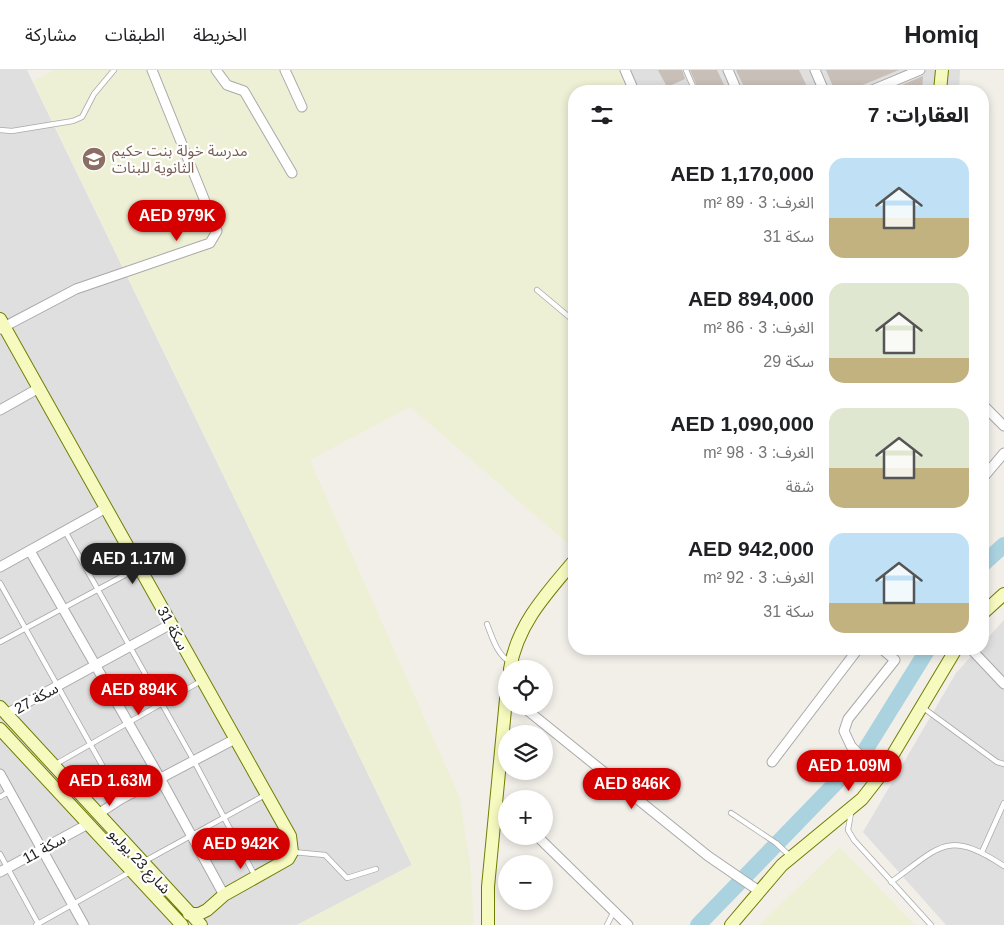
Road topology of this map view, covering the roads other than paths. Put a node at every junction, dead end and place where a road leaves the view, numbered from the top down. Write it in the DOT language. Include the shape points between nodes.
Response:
graph roads {
  1 [pos="114,70"];
  2 [pos="152,70"];
  3 [pos="216,70"];
  4 [pos="285,70"];
  5 [pos="625,70"];
  6 [pos="686,70"];
  7 [pos="728,70"];
  8 [pos="815,70"];
  9 [pos="920,70"];
  10 [pos="942,70"];
  11 [pos="906,73"];
  12 [pos="631,85"];
  13 [pos="692,85"];
  14 [pos="734,85"];
  15 [pos="821,85"];
  16 [pos="882,85"];
  17 [pos="941,85"];
  18 [pos="302,107"];
  19 [pos="0,130"];
  20 [pos="292,173"];
  21 [pos="537,290"];
  22 [pos="568,316"];
  23 [pos="1,325"];
  24 [pos="39,388"];
  25 [pos="0,410"];
  26 [pos="989,411"];
  27 [pos="1004,426"];
  28 [pos="1004,453"];
  29 [pos="989,471"];
  30 [pos="106,508"];
  31 [pos="65,530"];
  32 [pos="30,551"];
  33 [pos="0,566"];
  34 [pos="139,567"];
  35 [pos="568,569"];
  36 [pos="0,583"];
  37 [pos="98,589"];
  38 [pos="1004,594"];
  39 [pos="63,608"];
  40 [pos="989,608"];
  41 [pos="171,624"];
  42 [pos="486,624"];
  43 [pos="26,629"];
  44 [pos="0,642"];
  45 [pos="130,646"];
  46 [pos="853,655"];
  47 [pos="889,655"];
  48 [pos="952,655"];
  49 [pos="977,655"];
  50 [pos="506,660"];
  51 [pos="512,660"];
  52 [pos="96,665"];
  53 [pos="202,680"];
  54 [pos="1004,684"];
  55 [pos="57,686"];
  56 [pos="161,702"];
  57 [pos="921,706"];
  58 [pos="3,711"];
  59 [pos="505,715"];
  60 [pos="533,715"];
  61 [pos="128,722"];
  62 [pos="0,729"];
  63 [pos="234,739"];
  64 [pos="90,744"];
  65 [pos="194,761"];
  66 [pos="772,762"];
  67 [pos="1004,764"];
  68 [pos="52,766"];
  69 [pos="0,774"];
  70 [pos="880,776"];
  71 [pos="160,778"];
  72 [pos="501,790"];
  73 [pos="10,792"];
  74 [pos="266,794"];
  75 [pos="0,797"];
  76 [pos="121,799"];
  77 [pos="1004,803"];
  78 [pos="853,807"];
  79 [pos="731,813"];
  80 [pos="98,814"];
  81 [pos="224,818"];
  82 [pos="88,824"];
  83 [pos="498,830"];
  84 [pos="191,836"];
  85 [pos="546,845"];
  86 [pos="42,849"];
  87 [pos="292,852"];
  88 [pos="982,852"];
  89 [pos="0,854"];
  90 [pos="792,857"];
  91 [pos="142,863"];
  92 [pos="1004,866"];
  93 [pos="376,869"];
  94 [pos="4,870"];
  95 [pos="131,871"];
  96 [pos="255,878"];
  97 [pos="891,882"];
  98 [pos="759,890"];
  99 [pos="224,894"];
  100 [pos="72,904"];
  101 [pos="211,907"];
  102 [pos="165,908"];
  103 [pos="614,911"];
  104 [pos="189,914"];
  105 [pos="38,925"];
  106 [pos="84,925"];
  107 [pos="166,925"];
  108 [pos="182,925"];
  109 [pos="201,925"];
  110 [pos="209,925"];
  111 [pos="488,925"];
  112 [pos="606,925"];
  113 [pos="628,925"];
  114 [pos="731,925"];
  115 [pos="931,925"];
  1 -- 19 [label="lane" via="94,94 82,117 12,131"];
  2 -- 23 [label="street" via="216,231 215,238 210,243 76,290"];
  3 -- 20 [label="street" via="227,85 244,91"];
  4 -- 18 [label="street"];
  5 -- 12 [label="street"];
  6 -- 13 [label="lane"];
  7 -- 14 [label="street"];
  8 -- 15 [label="street"];
  9 -- 11 [label="street"];
  10 -- 17 [label="street"];
  11 -- 16 [label="street"];
  21 -- 22 [label="lane"];
  23 -- 24 [label="street, سكة 31"];
  24 -- 25 [label="street"];
  24 -- 30 [label="street, سكة 31"];
  26 -- 27 [label="street"];
  28 -- 29 [label="street"];
  30 -- 31 [label="street"];
  30 -- 34 [label="street, سكة 31"];
  31 -- 32 [label="street"];
  31 -- 37 [label="lane"];
  32 -- 33 [label="street"];
  32 -- 39 [label="street"];
  34 -- 37 [label="lane"];
  34 -- 41 [label="street, سكة 31"];
  35 -- 51 [label="street" via="518,637"];
  36 -- 43 [label="lane"];
  37 -- 39 [label="lane"];
  37 -- 45 [label="lane"];
  38 -- 40 [label="street"];
  39 -- 43 [label="lane"];
  39 -- 52 [label="street"];
  41 -- 45 [label="street, سكة 27"];
  41 -- 53 [label="street, سكة 31"];
  42 -- 50 [label="lane"];
  43 -- 44 [label="lane"];
  43 -- 55 [label="lane"];
  45 -- 52 [label="street, سكة 27"];
  45 -- 56 [label="lane"];
  46 -- 66 [label="street"];
  47 -- 70 [label="street" via="895,660 848,719 844,732 851,746"];
  48 -- 57 [label="street"];
  49 -- 54 [label="street"];
  52 -- 55 [label="street, سكة 27"];
  52 -- 61 [label="street"];
  53 -- 56 [label="lane"];
  53 -- 63 [label="street, سكة 31"];
  55 -- 58 [label="street, سكة 27"];
  55 -- 64 [label="lane"];
  56 -- 61 [label="lane"];
  56 -- 65 [label="lane"];
  57 -- 67 [label="lane"];
  57 -- 70 [label="street"];
  58 -- 68 [label="street, شارع 23 يوليو"];
  59 -- 72 [label="street"];
  60 -- 98 [label="street" via="708,856"];
  61 -- 64 [label="lane"];
  61 -- 71 [label="street"];
  62 -- 82 [label="street, شارع 23 يوليو"];
  63 -- 65 [label="street"];
  63 -- 74 [label="street, سكة 31"];
  64 -- 68 [label="lane"];
  64 -- 76 [label="lane"];
  65 -- 71 [label="street"];
  65 -- 81 [label="lane"];
  68 -- 80 [label="street, شارع 23 يوليو"];
  69 -- 73 [label="street"];
  70 -- 78 [label="street"];
  71 -- 76 [label="street"];
  71 -- 84 [label="street"];
  73 -- 75 [label="lane"];
  73 -- 86 [label="street"];
  74 -- 81 [label="lane"];
  74 -- 87 [label="street, سكة 31" via="290,836"];
  76 -- 80 [label="street"];
  77 -- 88 [label="lane"];
  78 -- 90 [label="street"];
  78 -- 97 [label="lane" via="848,830"];
  79 -- 90 [label="lane"];
  80 -- 91 [label="street, شارع 23 يوليو"];
  81 -- 84 [label="lane"];
  81 -- 96 [label="lane"];
  82 -- 86 [label="street, سكة 11"];
  82 -- 95 [label="street, شارع 23 يوليو"];
  83 -- 111 [label="street" via="488,887"];
  84 -- 91 [label="lane"];
  84 -- 99 [label="street"];
  85 -- 103 [label="street"];
  86 -- 94 [label="street, سكة 11"];
  86 -- 100 [label="street"];
  87 -- 93 [label="lane" via="325,855 347,878"];
  87 -- 96 [label="street" via="283,863"];
  88 -- 92 [label="lane"];
  88 -- 97 [label="lane" via="961,844 939,847"];
  89 -- 94 [label="lane"];
  90 -- 98 [label="street"];
  91 -- 104 [label="street, شارع 23 يوليو"];
  94 -- 105 [label="lane"];
  95 -- 100 [label="lane"];
  95 -- 102 [label="street, شارع 23 يوليو"];
  96 -- 99 [label="street"];
  97 -- 115 [label="lane"];
  98 -- 114 [label="street"];
  99 -- 101 [label="street"];
  100 -- 105 [label="lane"];
  100 -- 106 [label="street"];
  101 -- 104 [label="street" via="199,914"];
  101 -- 110 [label="street"];
  102 -- 107 [label="street"];
  102 -- 108 [label="street, شارع 23 يوليو"];
  103 -- 112 [label="lane"];
  103 -- 113 [label="street"];
  104 -- 109 [label="street, شارع 23 يوليو"];
}
